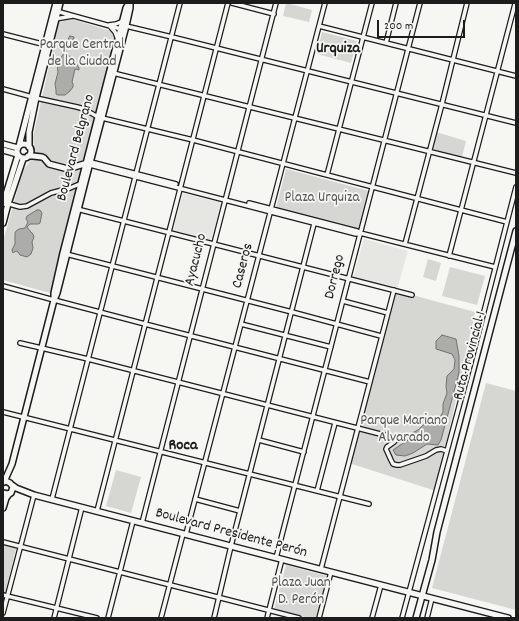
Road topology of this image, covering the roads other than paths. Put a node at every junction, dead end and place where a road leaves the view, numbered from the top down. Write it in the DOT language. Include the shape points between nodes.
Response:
graph roads {
  1 [pos="56,3"];
  2 [pos="60,3"];
  3 [pos="130,3"];
  4 [pos="180,3"];
  5 [pos="228,3"];
  6 [pos="232,3"];
  7 [pos="276,3"];
  8 [pos="325,3"];
  9 [pos="372,3"];
  10 [pos="396,3"];
  11 [pos="420,3"];
  12 [pos="467,3"];
  13 [pos="515,4"];
  14 [pos="56,11"];
  15 [pos="274,14"];
  16 [pos="74,16"];
  17 [pos="54,19"];
  18 [pos="123,20"];
  19 [pos="109,26"];
  20 [pos="319,26"];
  21 [pos="124,27"];
  22 [pos="3,34"];
  23 [pos="172,37"];
  24 [pos="363,38"];
  25 [pos="118,40"];
  26 [pos="386,43"];
  27 [pos="47,45"];
  28 [pos="216,48"];
  29 [pos="408,49"];
  30 [pos="262,59"];
  31 [pos="453,60"];
  32 [pos="307,70"];
  33 [pos="112,72"];
  34 [pos="498,72"];
  35 [pos="516,76"];
  36 [pos="352,82"];
  37 [pos="160,84"];
  38 [pos="3,89"];
  39 [pos="396,93"];
  40 [pos="205,95"];
  41 [pos="34,98"];
  42 [pos="442,104"];
  43 [pos="250,107"];
  44 [pos="486,116"];
  45 [pos="100,118"];
  46 [pos="294,118"];
  47 [pos="516,123"];
  48 [pos="148,129"];
  49 [pos="339,129"];
  50 [pos="193,140"];
  51 [pos="384,141"];
  52 [pos="3,144"];
  53 [pos="18,147"];
  54 [pos="3,150"];
  55 [pos="238,152"];
  56 [pos="429,152"];
  57 [pos="28,153"];
  58 [pos="17,154"];
  59 [pos="88,163"];
  60 [pos="474,163"];
  61 [pos="282,164"];
  62 [pos="516,174"];
  63 [pos="136,175"];
  64 [pos="328,175"];
  65 [pos="83,183"];
  66 [pos="373,186"];
  67 [pos="181,187"];
  68 [pos="516,187"];
  69 [pos="225,199"];
  70 [pos="417,199"];
  71 [pos="4,203"];
  72 [pos="76,209"];
  73 [pos="270,210"];
  74 [pos="461,210"];
  75 [pos="124,221"];
  76 [pos="315,222"];
  77 [pos="507,222"];
  78 [pos="3,223"];
  79 [pos="516,231"];
  80 [pos="169,233"];
  81 [pos="360,233"];
  82 [pos="214,244"];
  83 [pos="405,244"];
  84 [pos="65,253"];
  85 [pos="259,255"];
  86 [pos="449,256"];
  87 [pos="112,265"];
  88 [pos="304,267"];
  89 [pos="495,267"];
  90 [pos="157,277"];
  91 [pos="348,279"];
  92 [pos="3,286"];
  93 [pos="54,289"];
  94 [pos="202,289"];
  95 [pos="394,290"];
  96 [pos="412,295"];
  97 [pos="44,297"];
  98 [pos="54,300"];
  99 [pos="247,300"];
  100 [pos="343,301"];
  101 [pos="292,312"];
  102 [pos="100,313"];
  103 [pos="388,313"];
  104 [pos="145,324"];
  105 [pos="241,324"];
  106 [pos="337,324"];
  107 [pos="190,336"];
  108 [pos="286,336"];
  109 [pos="381,336"];
  110 [pos="20,342"];
  111 [pos="331,347"];
  112 [pos="43,348"];
  113 [pos="235,348"];
  114 [pos="88,359"];
  115 [pos="280,359"];
  116 [pos="133,370"];
  117 [pos="325,371"];
  118 [pos="178,382"];
  119 [pos="370,382"];
  120 [pos="223,394"];
  121 [pos="268,405"];
  122 [pos="3,412"];
  123 [pos="25,417"];
  124 [pos="313,417"];
  125 [pos="335,423"];
  126 [pos="70,428"];
  127 [pos="358,429"];
  128 [pos="115,440"];
  129 [pos="259,440"];
  130 [pos="160,451"];
  131 [pos="447,451"];
  132 [pos="304,452"];
  133 [pos="205,463"];
  134 [pos="12,464"];
  135 [pos="250,474"];
  136 [pos="4,482"];
  137 [pos="12,485"];
  138 [pos="295,485"];
  139 [pos="317,491"];
  140 [pos="7,493"];
  141 [pos="34,495"];
  142 [pos="340,497"];
  143 [pos="195,499"];
  144 [pos="52,500"];
  145 [pos="369,504"];
  146 [pos="82,507"];
  147 [pos="3,508"];
  148 [pos="97,511"];
  149 [pos="240,511"];
  150 [pos="133,521"];
  151 [pos="142,523"];
  152 [pos="184,534"];
  153 [pos="3,542"];
  154 [pos="20,546"];
  155 [pos="231,546"];
  156 [pos="276,558"];
  157 [pos="69,559"];
  158 [pos="282,559"];
  159 [pos="321,569"];
  160 [pos="120,572"];
  161 [pos="331,572"];
  162 [pos="169,584"];
  163 [pos="381,585"];
  164 [pos="408,592"];
  165 [pos="5,595"];
  166 [pos="421,595"];
  167 [pos="219,597"];
  168 [pos="432,598"];
  169 [pos="56,608"];
  170 [pos="269,610"];
  171 [pos="3,613"];
  172 [pos="54,618"];
  173 [pos="97,618"];
  174 [pos="108,618"];
  175 [pos="161,618"];
  176 [pos="214,618"];
  177 [pos="267,618"];
  178 [pos="299,618"];
  179 [pos="320,618"];
  180 [pos="372,618"];
  181 [pos="402,618"];
  182 [pos="413,618"];
  183 [pos="416,618"];
  184 [pos="427,618"];
  185 [pos="508,618"];
  1 -- 14 [label="street"];
  2 -- 14 [label="street"];
  3 -- 18 [label="street, Boulevard Belgrano"];
  3 -- 21 [label="street, Boulevard Belgrano"];
  4 -- 23 [label="street"];
  5 -- 28 [label="street"];
  6 -- 15 [label="street"];
  7 -- 15 [label="street, Ayacucho"];
  8 -- 20 [label="street, Caseros"];
  9 -- 24 [label="street"];
  10 -- 26 [label="street"];
  11 -- 29 [label="street, Dorrego"];
  12 -- 31 [label="street"];
  13 -- 34 [label="street"];
  14 -- 16 [label="street"];
  14 -- 17 [label="street"];
  15 -- 30 [label="street, Ayacucho"];
  16 -- 17 [label="street"];
  16 -- 19 [label="street"];
  17 -- 27 [label="street"];
  18 -- 19 [label="street"];
  18 -- 21 [label="street, Boulevard Belgrano"];
  19 -- 21 [label="street"];
  19 -- 25 [label="street"];
  20 -- 24 [label="street"];
  20 -- 32 [label="street, Caseros"];
  21 -- 23 [label="street"];
  21 -- 25 [label="street, Boulevard Belgrano"];
  21 -- 33 [label="street, Boulevard Belgrano"];
  22 -- 27 [label="street"];
  23 -- 28 [label="street"];
  23 -- 37 [label="street"];
  24 -- 26 [label="street"];
  24 -- 36 [label="street"];
  25 -- 33 [label="street, Boulevard Belgrano"];
  26 -- 29 [label="street"];
  27 -- 41 [label="street"];
  28 -- 30 [label="street"];
  28 -- 40 [label="street"];
  29 -- 31 [label="street"];
  29 -- 39 [label="street, Dorrego"];
  30 -- 32 [label="street"];
  30 -- 43 [label="street, Ayacucho"];
  31 -- 34 [label="street"];
  31 -- 42 [label="street"];
  32 -- 36 [label="street"];
  32 -- 46 [label="street, Caseros"];
  33 -- 37 [label="street"];
  33 -- 45 [label="street, Boulevard Belgrano"];
  34 -- 35 [label="street"];
  34 -- 44 [label="street"];
  36 -- 39 [label="street"];
  36 -- 49 [label="street"];
  37 -- 40 [label="street"];
  37 -- 48 [label="street"];
  38 -- 41 [label="street"];
  39 -- 42 [label="street"];
  39 -- 51 [label="street, Dorrego"];
  40 -- 43 [label="street"];
  40 -- 50 [label="street"];
  41 -- 45 [label="street" via="84,109"];
  41 -- 53 [label="street"];
  41 -- 57 [label="street"];
  42 -- 44 [label="street"];
  42 -- 56 [label="street"];
  43 -- 46 [label="street"];
  43 -- 55 [label="street, Ayacucho"];
  44 -- 47 [label="street"];
  44 -- 60 [label="street"];
  45 -- 48 [label="street"];
  45 -- 59 [label="street, Boulevard Belgrano"];
  46 -- 49 [label="street"];
  46 -- 61 [label="street, Caseros"];
  48 -- 50 [label="street"];
  48 -- 63 [label="street"];
  49 -- 51 [label="street"];
  49 -- 64 [label="street"];
  50 -- 55 [label="street"];
  50 -- 67 [label="street"];
  51 -- 56 [label="street"];
  51 -- 66 [label="street, Dorrego"];
  52 -- 53 [label="street"];
  53 -- 57 [label="street" via="23,144"];
  53 -- 58 [label="street"];
  54 -- 58 [label="street"];
  55 -- 61 [label="street"];
  55 -- 69 [label="street, Ayacucho"];
  56 -- 60 [label="street"];
  56 -- 70 [label="street"];
  57 -- 58 [label="street" via="20,158"];
  57 -- 59 [label="street" via="44,158 49,164 68,166 82,161"];
  57 -- 71 [label="street"];
  58 -- 71 [label="street"];
  59 -- 63 [label="street"];
  59 -- 65 [label="street, Boulevard Belgrano"];
  60 -- 62 [label="street"];
  60 -- 74 [label="street"];
  61 -- 64 [label="street"];
  61 -- 73 [label="street, Caseros"];
  63 -- 67 [label="street"];
  63 -- 75 [label="street"];
  64 -- 66 [label="street"];
  65 -- 71 [label="street" via="51,193 26,206"];
  65 -- 72 [label="street, Boulevard Belgrano"];
  66 -- 70 [label="street"];
  66 -- 81 [label="street, Dorrego"];
  67 -- 69 [label="street"];
  67 -- 80 [label="street"];
  68 -- 77 [label="street"];
  69 -- 73 [label="street"];
  69 -- 82 [label="street, Ayacucho"];
  70 -- 74 [label="street"];
  70 -- 83 [label="street"];
  71 -- 78 [label="street"];
  72 -- 75 [label="street"];
  72 -- 84 [label="street, Boulevard Belgrano"];
  73 -- 76 [label="street"];
  73 -- 85 [label="street, Caseros"];
  74 -- 77 [label="street"];
  74 -- 86 [label="street"];
  75 -- 80 [label="street"];
  75 -- 87 [label="street"];
  76 -- 81 [label="street"];
  76 -- 88 [label="street"];
  77 -- 89 [label="street"];
  79 -- 166 [label="street, Ruta Provincial 1" via="429,556"];
  80 -- 82 [label="street"];
  80 -- 90 [label="street"];
  81 -- 83 [label="street"];
  81 -- 91 [label="street, Dorrego"];
  82 -- 85 [label="street"];
  82 -- 94 [label="street, Ayacucho"];
  83 -- 86 [label="street"];
  84 -- 87 [label="street"];
  84 -- 93 [label="street, Boulevard Belgrano"];
  84 -- 98 [label="street, Boulevard Belgrano"];
  85 -- 88 [label="street"];
  85 -- 99 [label="street, Caseros"];
  86 -- 89 [label="street"];
  87 -- 90 [label="street"];
  87 -- 102 [label="street"];
  88 -- 91 [label="street"];
  88 -- 101 [label="street"];
  89 -- 131 [label="street"];
  90 -- 94 [label="street"];
  90 -- 104 [label="street"];
  91 -- 95 [label="street"];
  91 -- 100 [label="street, Dorrego"];
  92 -- 97 [label="street"];
  93 -- 97 [label="street" via="51,294"];
  93 -- 98 [label="street, Boulevard Belgrano"];
  94 -- 99 [label="street"];
  94 -- 107 [label="street, Ayacucho"];
  95 -- 96 [label="street"];
  95 -- 103 [label="street"];
  97 -- 98 [label="street"];
  98 -- 102 [label="street"];
  98 -- 112 [label="street, Boulevard Belgrano"];
  99 -- 101 [label="street"];
  99 -- 105 [label="street, Caseros"];
  100 -- 103 [label="street"];
  100 -- 106 [label="street, Dorrego"];
  101 -- 106 [label="street"];
  101 -- 108 [label="street"];
  102 -- 104 [label="street"];
  102 -- 114 [label="street"];
  103 -- 109 [label="street"];
  104 -- 107 [label="street"];
  104 -- 116 [label="street"];
  105 -- 108 [label="street"];
  105 -- 113 [label="street, Caseros"];
  106 -- 109 [label="street"];
  106 -- 111 [label="street, Dorrego"];
  107 -- 113 [label="street"];
  107 -- 118 [label="street, Ayacucho"];
  108 -- 111 [label="street"];
  108 -- 115 [label="street"];
  109 -- 119 [label="street"];
  110 -- 112 [label="street"];
  111 -- 117 [label="street, Dorrego"];
  112 -- 114 [label="street"];
  112 -- 123 [label="street, Boulevard Belgrano"];
  113 -- 115 [label="street"];
  113 -- 120 [label="street, Caseros"];
  114 -- 116 [label="street"];
  114 -- 126 [label="street"];
  115 -- 117 [label="street"];
  115 -- 121 [label="street"];
  116 -- 118 [label="street"];
  116 -- 128 [label="street"];
  117 -- 119 [label="street"];
  117 -- 124 [label="street, Dorrego"];
  118 -- 120 [label="street"];
  118 -- 130 [label="street, Ayacucho"];
  119 -- 127 [label="street"];
  120 -- 121 [label="street"];
  120 -- 133 [label="street, Caseros"];
  121 -- 124 [label="street"];
  121 -- 129 [label="street"];
  122 -- 123 [label="street"];
  123 -- 126 [label="street"];
  123 -- 134 [label="street, Boulevard Belgrano"];
  124 -- 125 [label="street"];
  124 -- 132 [label="street, Dorrego"];
  125 -- 127 [label="street"];
  125 -- 139 [label="street"];
  126 -- 128 [label="street"];
  126 -- 144 [label="street"];
  127 -- 131 [label="street" via="395,439 386,449 391,460 397,465 426,456 436,450"];
  127 -- 142 [label="street"];
  128 -- 130 [label="street"];
  128 -- 148 [label="street"];
  129 -- 132 [label="street"];
  129 -- 135 [label="street"];
  130 -- 133 [label="street"];
  130 -- 151 [label="street, Ayacucho"];
  131 -- 164 [label="street"];
  132 -- 138 [label="street, Dorrego"];
  133 -- 135 [label="street"];
  133 -- 143 [label="street, Caseros"];
  134 -- 136 [label="street, Boulevard Belgrano"];
  134 -- 137 [label="street, Boulevard Belgrano"];
  135 -- 138 [label="street"];
  135 -- 149 [label="street"];
  136 -- 137 [label="street, Boulevard Presidente Perón"];
  137 -- 140 [label="street" via="13,489"];
  137 -- 141 [label="street, Boulevard Presidente Perón"];
  138 -- 139 [label="street"];
  138 -- 156 [label="street, Dorrego"];
  139 -- 142 [label="street"];
  140 -- 141 [label="street, Boulevard Presidente Perón"];
  140 -- 147 [label="street"];
  141 -- 144 [label="street, Boulevard Presidente Perón"];
  141 -- 154 [label="street"];
  142 -- 145 [label="street"];
  142 -- 159 [label="street"];
  143 -- 149 [label="street"];
  143 -- 152 [label="street, Caseros"];
  144 -- 146 [label="street, Boulevard Presidente Perón"];
  146 -- 148 [label="street, Boulevard Presidente Perón"];
  146 -- 157 [label="street"];
  148 -- 150 [label="street, Boulevard Presidente Perón"];
  149 -- 155 [label="street"];
  150 -- 151 [label="street, Boulevard Presidente Perón"];
  150 -- 160 [label="street"];
  151 -- 152 [label="street, Boulevard Presidente Perón"];
  152 -- 155 [label="street, Boulevard Presidente Perón"];
  152 -- 162 [label="street, Caseros"];
  153 -- 154 [label="street"];
  154 -- 157 [label="street"];
  154 -- 165 [label="street"];
  155 -- 156 [label="street, Boulevard Presidente Perón"];
  155 -- 167 [label="street"];
  156 -- 158 [label="street, Boulevard Presidente Perón"];
  157 -- 160 [label="street"];
  157 -- 169 [label="street"];
  158 -- 159 [label="street, Boulevard Presidente Perón"];
  158 -- 170 [label="street"];
  159 -- 161 [label="street, Boulevard Presidente Perón"];
  160 -- 162 [label="street"];
  160 -- 174 [label="street"];
  161 -- 163 [label="street, Boulevard Presidente Perón"];
  161 -- 179 [label="street"];
  162 -- 167 [label="street"];
  162 -- 175 [label="street, Caseros"];
  163 -- 164 [label="street, Boulevard Presidente Perón"];
  163 -- 180 [label="street"];
  164 -- 166 [label="street, Boulevard Presidente Perón"];
  164 -- 181 [label="street"];
  165 -- 169 [label="street"];
  165 -- 171 [label="street"];
  166 -- 168 [label="street, Boulevard Presidente Perón"];
  166 -- 182 [label="street, Ruta Provincial 1"];
  166 -- 183 [label="street, Ruta Provincial 1"];
  167 -- 170 [label="street"];
  167 -- 176 [label="street"];
  168 -- 184 [label="street"];
  168 -- 185 [label="street, Boulevard Presidente Perón"];
  169 -- 172 [label="street"];
  169 -- 173 [label="street"];
  170 -- 177 [label="street"];
  170 -- 178 [label="street"];
}
